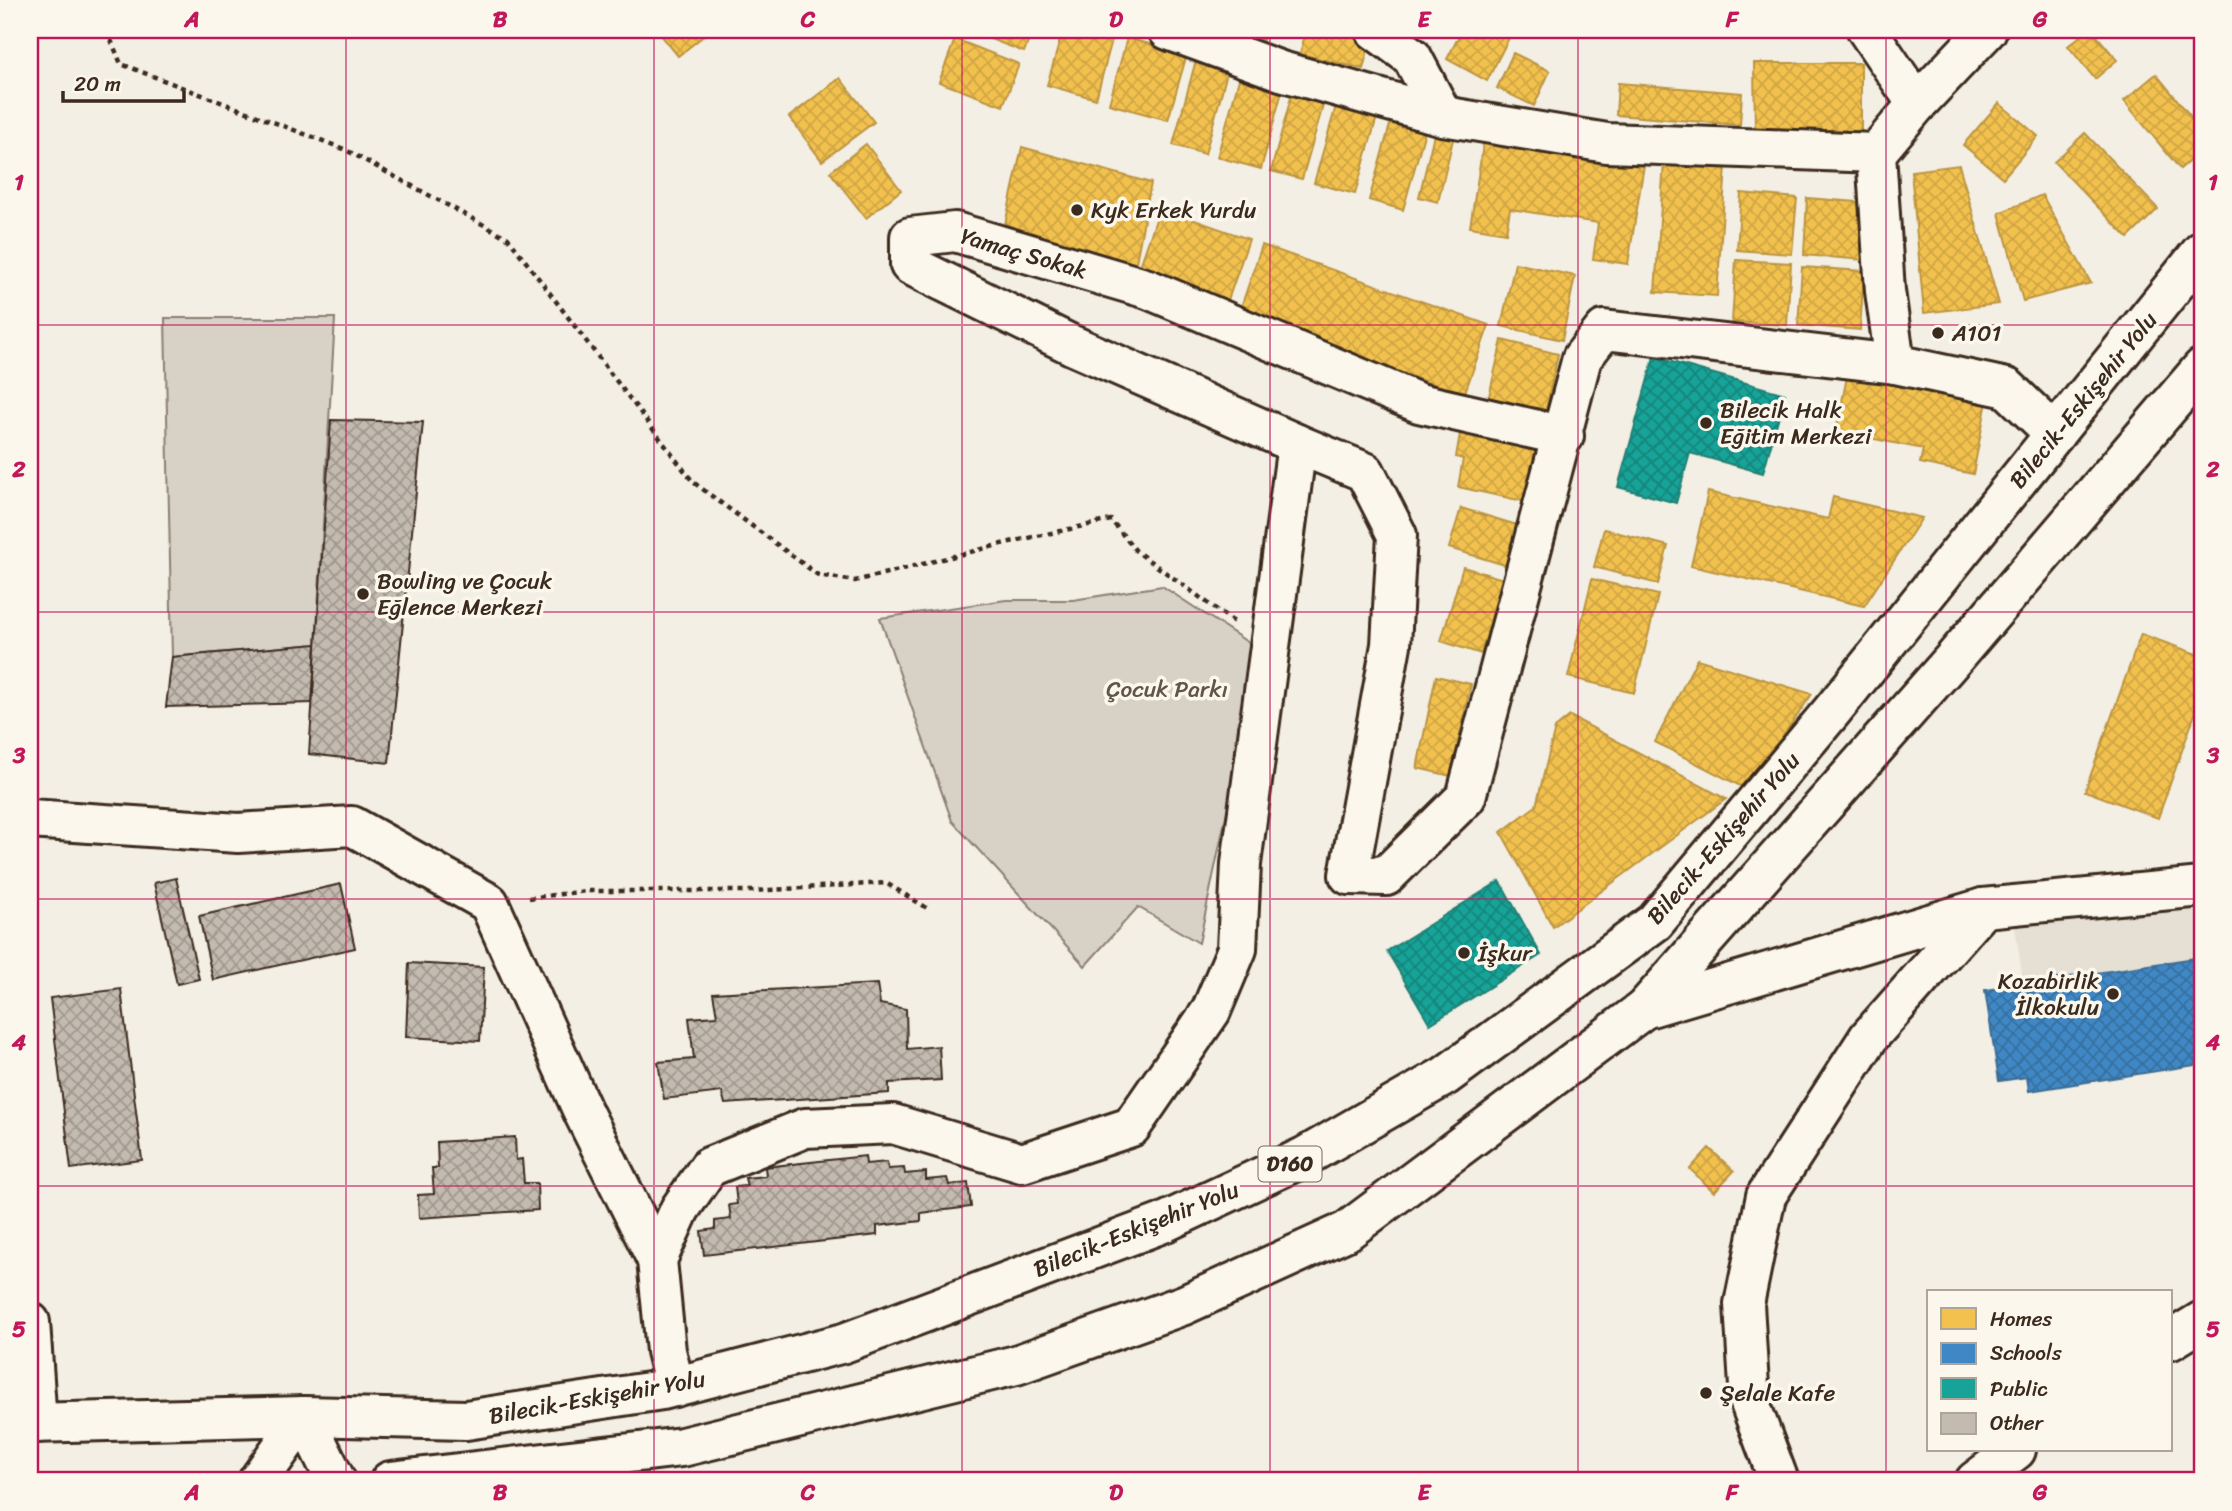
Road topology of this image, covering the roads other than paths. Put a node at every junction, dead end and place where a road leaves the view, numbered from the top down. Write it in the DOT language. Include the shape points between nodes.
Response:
graph roads {
  1 [pos="1168,30"];
  2 [pos="1375,30"];
  3 [pos="1987,30"];
  4 [pos="1876,35"];
  5 [pos="1917,104"];
  6 [pos="1443,116"];
  7 [pos="1876,153"];
  8 [pos="2202,251"];
  9 [pos="1895,364"];
  10 [pos="2202,368"];
  11 [pos="2055,434"];
  12 [pos="1564,436"];
  13 [pos="1297,444"];
  14 [pos="30,819"];
  15 [pos="2202,887"];
  16 [pos="1983,908"];
  17 [pos="1644,1009"];
  18 [pos="657,1261"];
  19 [pos="2202,1321"];
  20 [pos="30,1322"];
  21 [pos="2172,1339"];
  22 [pos="676,1387"];
  23 [pos="304,1416"];
  24 [pos="33,1423"];
  25 [pos="2013,1452"];
  26 [pos="258,1481"];
  27 [pos="336,1481"];
  28 [pos="390,1481"];
  29 [pos="1779,1481"];
  30 [pos="1975,1481"];
  1 -- 6 [label="street" via="1281,71"];
  2 -- 6 [label="street" via="1412,57"];
  3 -- 5 [label="street"];
  4 -- 5 [label="street"];
  5 -- 7 [label="street"];
  6 -- 7 [label="street" via="1607,143"];
  7 -- 9 [label="street"];
  8 -- 11 [label="street, Bilecik-Eskişehir Yolu / D160"];
  9 -- 11 [label="street" via="2007,388"];
  9 -- 12 [label="street" via="1604,330 1582,358"];
  10 -- 17 [label="street"];
  11 -- 22 [label="street, Bilecik-Eskişehir Yolu / D160" via="1655,922 1445,1076 1304,1157 1163,1223 844,1343"];
  12 -- 13 [label="street" via="1466,797 1386,876 1349,875 1391,645 1397,535 1365,472"];
  12 -- 13 [label="street, Yamaç Sokak" via="1419,403 1148,289 955,232 910,237 910,265 1073,345"];
  13 -- 18 [label="street" via="1241,864 1237,949 1211,1011 1131,1127 1022,1163 893,1124 805,1128 709,1167 680,1209"];
  14 -- 18 [label="street" via="238,832 352,825 489,903 584,1114"];
  15 -- 16 [label="street"];
  16 -- 17 [label="street"];
  16 -- 29 [label="street" via="1869,1037 1766,1196 1744,1304 1750,1404"];
  17 -- 28 [label="street" via="1347,1230 1184,1305 1016,1365 682,1447"];
  18 -- 22 [label="street" via="666,1351"];
  19 -- 21 [label="street"];
  20 -- 24 [label="street"];
  22 -- 23 [label="street, Bilecik-Eskişehir Yolu / D160" via="466,1420"];
  23 -- 24 [label="street, Bilecik-Eskişehir Yolu / D160"];
  23 -- 26 [label="street"];
  23 -- 27 [label="street"];
  25 -- 30 [label="street"];
}
